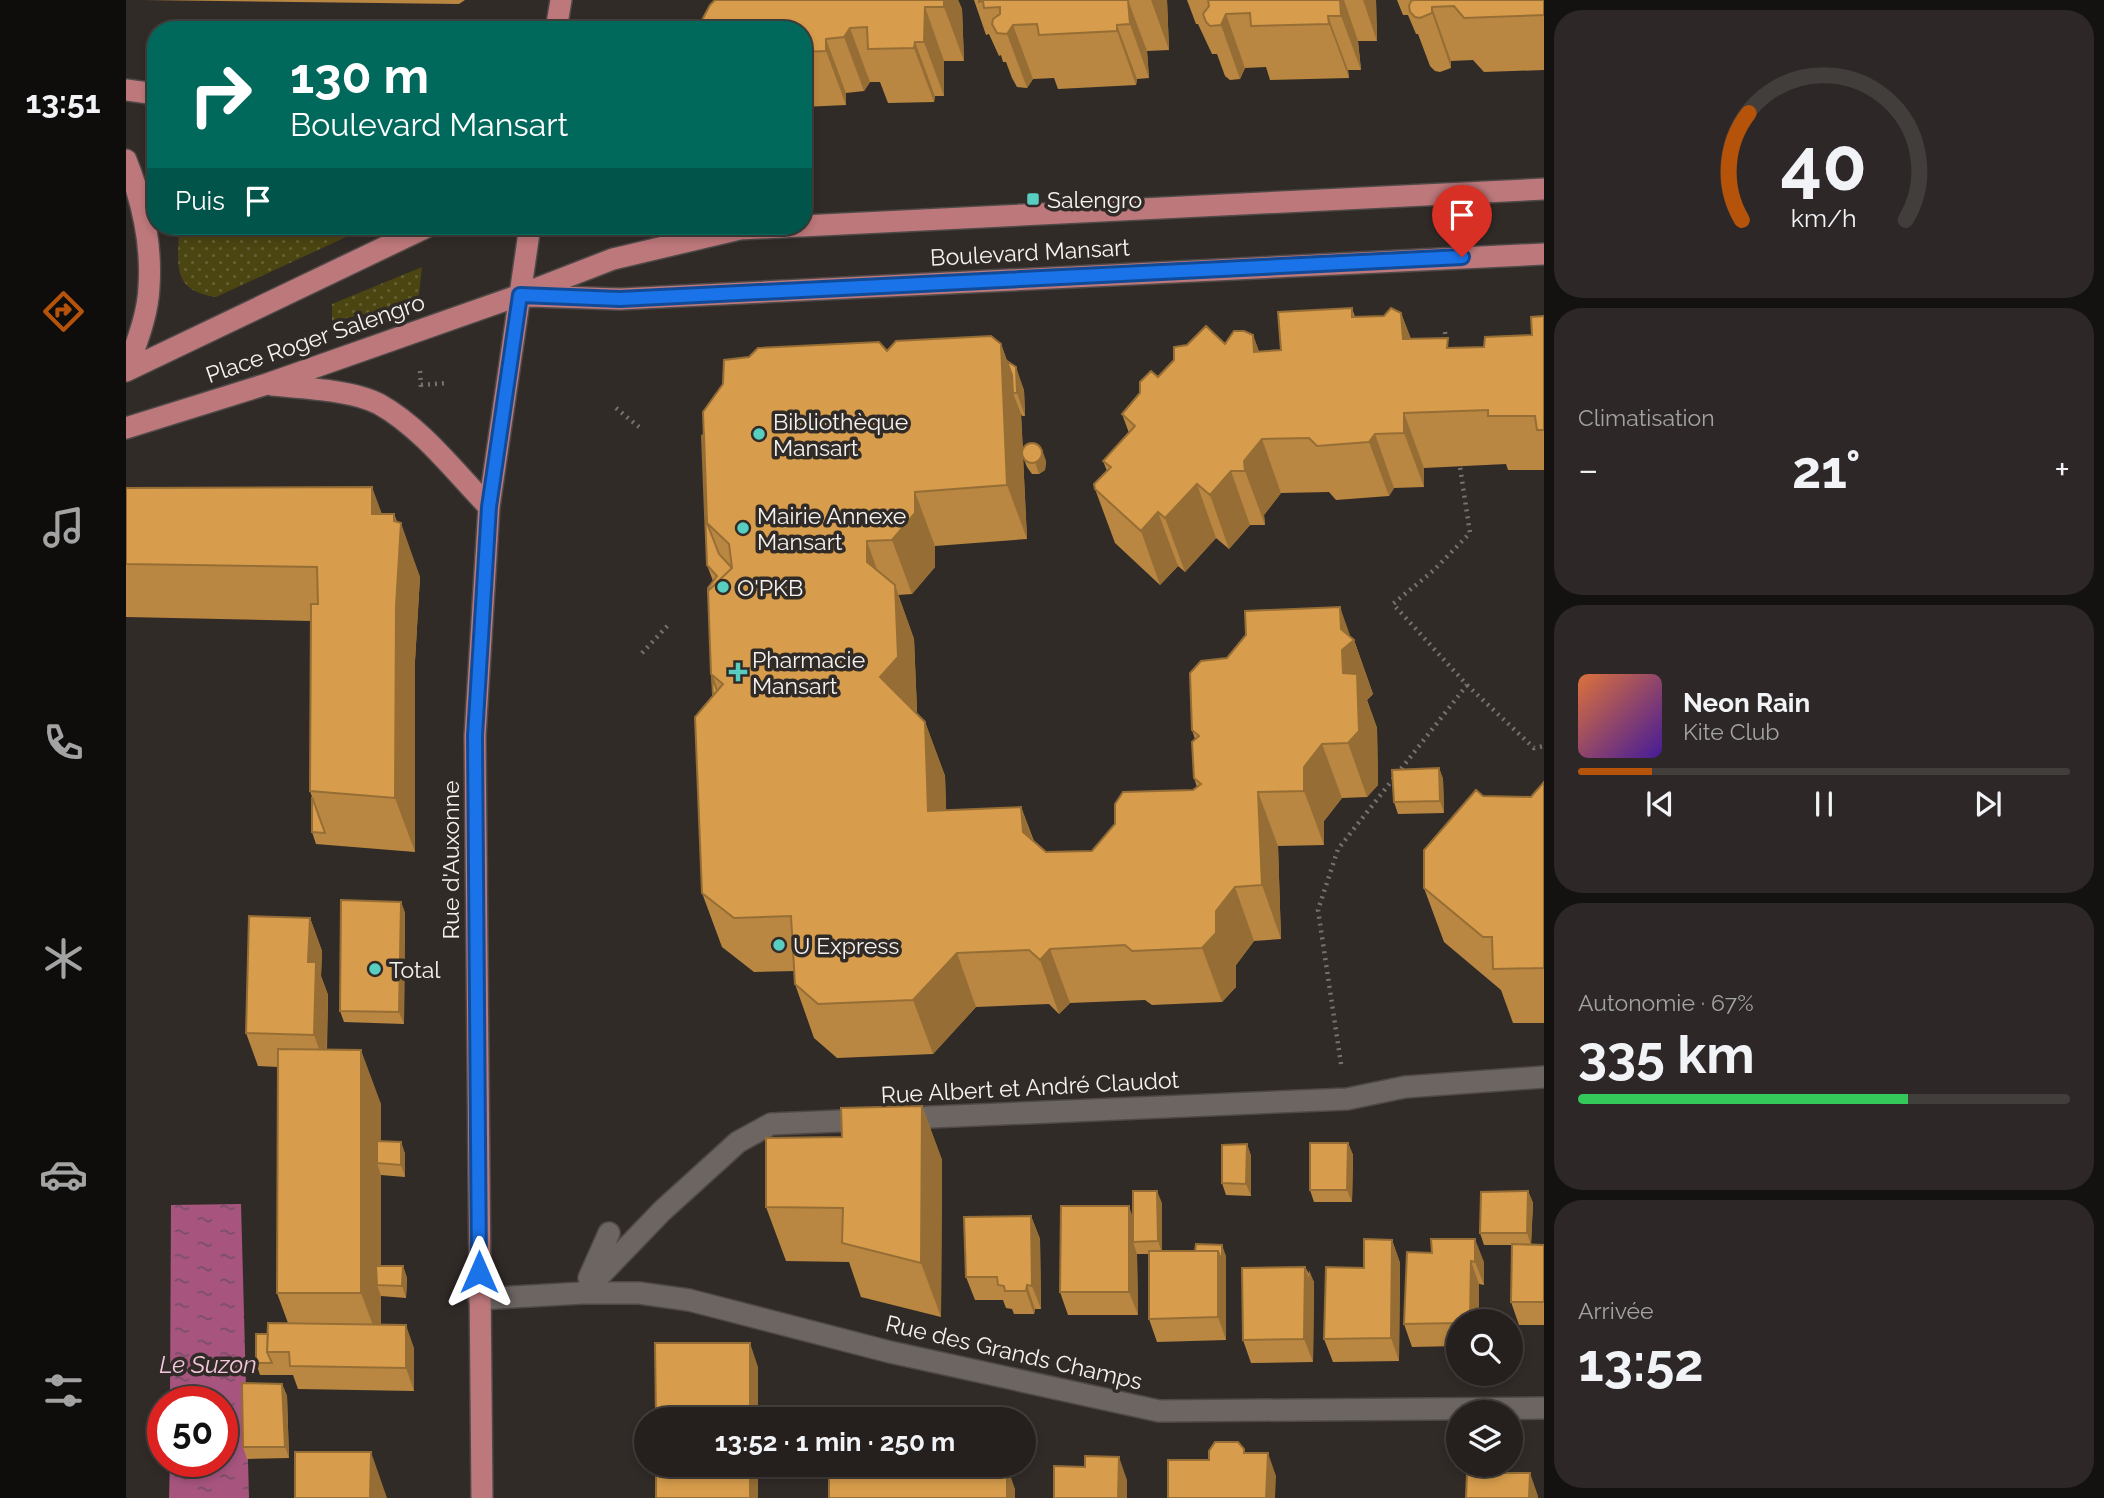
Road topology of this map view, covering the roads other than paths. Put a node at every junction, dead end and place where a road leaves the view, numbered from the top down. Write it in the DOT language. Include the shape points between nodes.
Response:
graph roads {
  1 [pos="561,0"];
  2 [pos="558,21"];
  3 [pos="126,90"];
  4 [pos="147,93"];
  5 [pos="126,160"];
  6 [pos="1544,189"];
  7 [pos="812,223"];
  8 [pos="410,235"];
  9 [pos="529,235"];
  10 [pos="705,235"];
  11 [pos="1544,254"];
  12 [pos="520,295"];
  13 [pos="126,371"];
  14 [pos="267,384"];
  15 [pos="126,428"];
  16 [pos="489,507"];
  17 [pos="1544,1077"];
  18 [pos="609,1233"];
  19 [pos="583,1293"];
  20 [pos="479,1300"];
  21 [pos="1544,1408"];
  22 [pos="482,1498"];
  1 -- 2 [label="main road"];
  3 -- 4 [label="main road"];
  5 -- 13 [label="main road, Place Roger Salengro" via="142,205 149,289"];
  6 -- 7 [label="main road, Boulevard Mansart"];
  8 -- 13 [label="main road, Place Roger Salengro"];
  9 -- 12 [label="main road, Rue d'Auxonne"];
  10 -- 12 [label="main road, Boulevard Mansart" via="613,259"];
  11 -- 12 [label="main road, Boulevard Mansart" via="620,299"];
  12 -- 14 [label="main road, Place Roger Salengro"];
  12 -- 16 [label="main road, Rue d'Auxonne"];
  14 -- 15 [label="main road, Place Roger Salengro"];
  14 -- 16 [label="main road" via="377,403 414,429"];
  16 -- 20 [label="main road, Rue d'Auxonne" via="475,736"];
  17 -- 19 [label="street, Rue Albert et André Claudot" via="1405,1087 1347,1099 771,1125 738,1142 662,1211"];
  18 -- 19 [label="street"];
  19 -- 20 [label="street, Rue des Grands Champs"];
  19 -- 21 [label="street, Rue des Grands Champs" via="639,1293 689,1300 890,1352 1159,1411"];
  20 -- 22 [label="main road, Rue d'Auxonne"];
}
